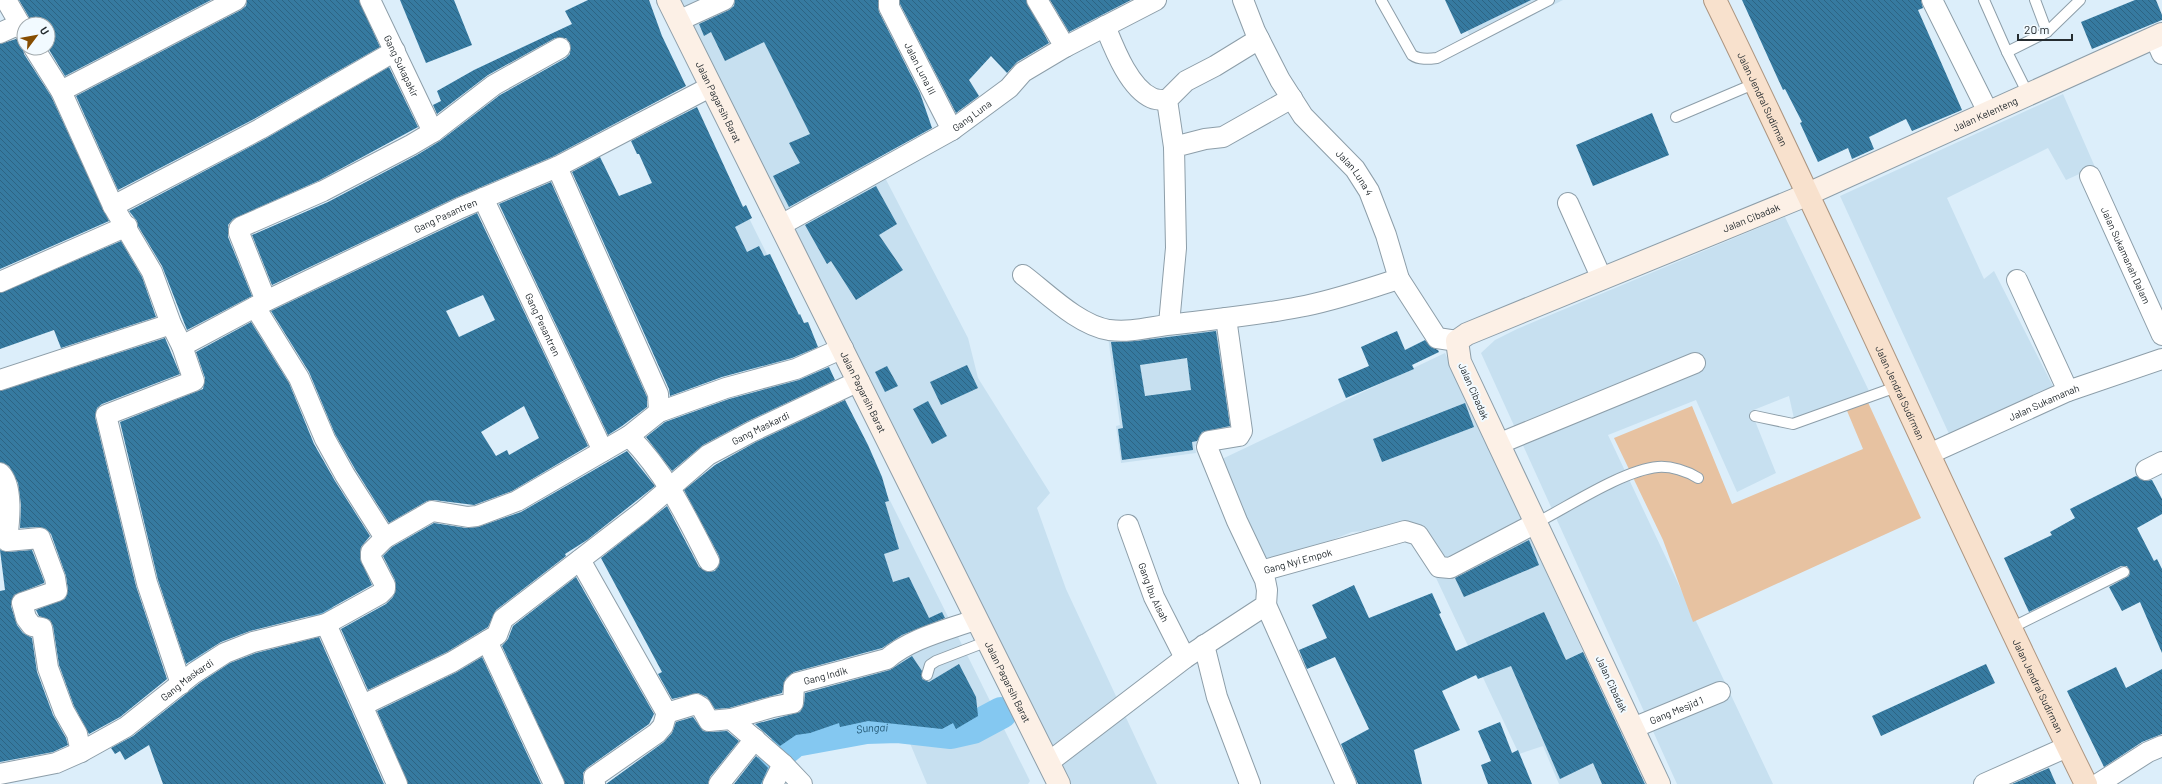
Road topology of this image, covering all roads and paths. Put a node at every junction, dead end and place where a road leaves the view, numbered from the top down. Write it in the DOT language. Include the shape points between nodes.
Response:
graph roads {
  1 [pos="6,0"];
  2 [pos="236,0"];
  3 [pos="370,0"];
  4 [pos="668,0"];
  5 [pos="724,0"];
  6 [pos="1038,0"];
  7 [pos="1156,0"];
  8 [pos="1243,0"];
  9 [pos="1381,0"];
  10 [pos="1549,0"];
  11 [pos="1716,0"];
  12 [pos="1932,0"];
  13 [pos="1984,0"];
  14 [pos="2036,0"];
  15 [pos="2080,0"];
  16 [pos="889,3"];
  17 [pos="16,18"];
  18 [pos="678,21"];
  19 [pos="1105,26"];
  20 [pos="16,30"];
  21 [pos="2047,32"];
  22 [pos="0,34"];
  23 [pos="1259,39"];
  24 [pos="2160,42"];
  25 [pos="1065,47"];
  26 [pos="560,48"];
  27 [pos="395,51"];
  28 [pos="2007,52"];
  29 [pos="39,56"];
  30 [pos="1756,83"];
  31 [pos="710,87"];
  32 [pos="61,91"];
  33 [pos="2028,94"];
  34 [pos="1292,98"];
  35 [pos="1167,100"];
  36 [pos="1988,112"];
  37 [pos="1676,117"];
  38 [pos="952,130"];
  39 [pos="433,132"];
  40 [pos="1174,147"];
  41 [pos="557,167"];
  42 [pos="2090,176"];
  43 [pos="1808,194"];
  44 [pos="483,198"];
  45 [pos="1568,203"];
  46 [pos="113,206"];
  47 [pos="781,225"];
  48 [pos="126,226"];
  49 [pos="1023,275"];
  50 [pos="1399,279"];
  51 [pos="1602,279"];
  52 [pos="2016,280"];
  53 [pos="0,282"];
  54 [pos="260,304"];
  55 [pos="1226,318"];
  56 [pos="171,324"];
  57 [pos="1169,324"];
  58 [pos="2162,335"];
  59 [pos="1457,342"];
  60 [pos="182,346"];
  61 [pos="842,348"];
  62 [pos="2162,359"];
  63 [pos="1695,363"];
  64 [pos="0,380"];
  65 [pos="859,381"];
  66 [pos="1898,386"];
  67 [pos="2068,391"];
  68 [pos="659,412"];
  69 [pos="1755,416"];
  70 [pos="629,436"];
  71 [pos="1498,444"];
  72 [pos="603,451"];
  73 [pos="1929,454"];
  74 [pos="0,474"];
  75 [pos="1698,478"];
  76 [pos="671,488"];
  77 [pos="1536,524"];
  78 [pos="1128,525"];
  79 [pos="385,538"];
  80 [pos="580,560"];
  81 [pos="709,561"];
  82 [pos="1261,570"];
  83 [pos="2124,572"];
  84 [pos="1266,605"];
  85 [pos="977,619"];
  86 [pos="326,624"];
  87 [pos="2011,628"];
  88 [pos="487,641"];
  89 [pos="988,641"];
  90 [pos="1204,645"];
  91 [pos="1185,658"];
  92 [pos="927,674"];
  93 [pos="181,684"];
  94 [pos="1720,692"];
  95 [pos="363,705"];
  96 [pos="665,719"];
  97 [pos="731,719"];
  98 [pos="1633,728"];
  99 [pos="755,739"];
  100 [pos="2162,746"];
  101 [pos="2068,747"];
  102 [pos="81,752"];
  103 [pos="778,760"];
  104 [pos="1048,762"];
  105 [pos="0,774"];
  106 [pos="397,784"];
  107 [pos="554,784"];
  108 [pos="595,784"];
  109 [pos="719,784"];
  110 [pos="773,784"];
  111 [pos="802,784"];
  112 [pos="1058,784"];
  113 [pos="1250,784"];
  114 [pos="1346,784"];
  115 [pos="1659,784"];
  116 [pos="1984,784"];
  117 [pos="2086,784"];
  118 [pos="2098,784"];
  1 -- 17 [label="street"];
  2 -- 32 [label="street"];
  3 -- 27 [label="street, Gang Sukapakir"];
  4 -- 18 [label="street, Jalan Pagarsih Barat"];
  5 -- 18 [label="street"];
  6 -- 25 [label="street"];
  7 -- 19 [label="street, Gang Luna"];
  8 -- 23 [label="street, Jalan Luna 4"];
  9 -- 10 [label="lane" via="1412,54 1415,57 1430,59 1437,58"];
  11 -- 30 [label="main road, Jalan Jendral Sudirman"];
  12 -- 36 [label="street"];
  13 -- 28 [label="lane"];
  14 -- 21 [label="lane"];
  15 -- 21 [label="lane"];
  16 -- 38 [label="street, Jalan Luna III"];
  18 -- 31 [label="street, Jalan Pagarsih Barat"];
  19 -- 25 [label="street, Gang Luna"];
  19 -- 35 [label="street" via="1130,78 1152,98"];
  20 -- 22 [label="street"];
  21 -- 28 [label="lane"];
  23 -- 34 [label="street, Jalan Luna 4"];
  23 -- 35 [label="street" via="1186,81"];
  24 -- 33 [label="street, Jalan Kelenteng"];
  25 -- 38 [label="street, Gang Luna" via="1023,72 1009,88"];
  26 -- 39 [label="street" via="494,85"];
  27 -- 39 [label="street, Gang Sukapakir"];
  27 -- 46 [label="street" via="260,128"];
  28 -- 33 [label="lane"];
  29 -- 32 [label="street"];
  30 -- 37 [label="lane"];
  30 -- 43 [label="main road, Jalan Jendral Sudirman"];
  31 -- 41 [label="street, Gang Pasantren"];
  31 -- 47 [label="street, Jalan Pagarsih Barat"];
  32 -- 46 [label="street"];
  33 -- 36 [label="street, Jalan Kelenteng"];
  34 -- 40 [label="street" via="1223,138 1205,139"];
  34 -- 50 [label="street, Jalan Luna 4" via="1303,116 1355,169 1369,191"];
  35 -- 40 [label="street"];
  36 -- 43 [label="street, Jalan Kelenteng"];
  38 -- 47 [label="street, Gang Luna"];
  39 -- 54 [label="street" via="323,191 239,230"];
  40 -- 57 [label="street" via="1176,248"];
  41 -- 44 [label="street, Gang Pasantren"];
  41 -- 68 [label="street" via="658,394"];
  42 -- 58 [label="street, Jalan Sukamanah Dalam"];
  43 -- 51 [label="street, Jalan Cibadak"];
  43 -- 66 [label="main road, Jalan Jendral Sudirman"];
  44 -- 54 [label="street, Gang Pasantren"];
  44 -- 72 [label="street, Gang Pesantren"];
  45 -- 51 [label="street"];
  46 -- 48 [label="street"];
  47 -- 61 [label="street, Jalan Pagarsih Barat"];
  48 -- 53 [label="street"];
  48 -- 56 [label="street" via="152,272"];
  49 -- 57 [label="street" via="1067,309 1096,326 1109,330 1144,330"];
  50 -- 55 [label="street" via="1300,307"];
  50 -- 59 [label="street, Jalan Luna 4" via="1437,338"];
  51 -- 59 [label="street, Jalan Cibadak" via="1467,334"];
  52 -- 67 [label="street"];
  54 -- 60 [label="street, Gang Pasantren"];
  54 -- 79 [label="street" via="299,378 326,439"];
  55 -- 57 [label="street"];
  55 -- 82 [label="street" via="1242,431 1238,436 1209,441 1207,447 1237,521"];
  56 -- 60 [label="street"];
  56 -- 64 [label="street"];
  59 -- 71 [label="street, Jalan Cibadak" via="1460,362"];
  60 -- 93 [label="street" via="194,381 106,415 147,583"];
  61 -- 65 [label="street, Jalan Pagarsih Barat"];
  61 -- 68 [label="street" via="796,369 726,388"];
  62 -- 67 [label="street, Jalan Sukamanah"];
  63 -- 71 [label="street"];
  65 -- 76 [label="street, Gang Maskardi" via="708,455"];
  65 -- 85 [label="street, Jalan Pagarsih Barat"];
  66 -- 69 [label="lane" via="1793,424"];
  66 -- 73 [label="main road, Jalan Jendral Sudirman"];
  67 -- 73 [label="street, Jalan Sukamanah"];
  68 -- 70 [label="street"];
  70 -- 72 [label="street"];
  70 -- 76 [label="street" via="652,461"];
  71 -- 77 [label="street, Jalan Cibadak"];
  72 -- 79 [label="street" via="517,501 468,517 432,511"];
  73 -- 87 [label="main road, Jalan Jendral Sudirman"];
  74 -- 102 [label="street" via="3,476 8,495 10,517 7,541 40,538 55,578 57,591 22,602 26,618 32,626 42,628 48,668 64,711 77,734"];
  75 -- 77 [label="lane" via="1690,473 1658,467 1634,472"];
  76 -- 80 [label="street, Gang Maskardi"];
  76 -- 81 [label="street"];
  77 -- 82 [label="street, Gang Nyi Empok" via="1450,568 1439,567 1418,535 1405,531"];
  77 -- 98 [label="street, Jalan Cibadak"];
  78 -- 91 [label="street, Gang Ibu Aisah" via="1154,597"];
  79 -- 86 [label="street, Gang Maskardi" via="371,552 371,558 385,589"];
  80 -- 88 [label="street, Gang Maskardi" via="503,619 499,633"];
  80 -- 96 [label="street"];
  82 -- 84 [label="street, Gang Nyi Empok" via="1267,590"];
  83 -- 87 [label="lane"];
  84 -- 90 [label="street"];
  84 -- 114 [label="street"];
  85 -- 89 [label="street, Jalan Pagarsih Barat"];
  85 -- 97 [label="street, Gang Indik" via="918,641 896,651 887,659 797,683 794,686 793,703"];
  86 -- 93 [label="street, Gang Maskardi" via="253,642 225,653"];
  86 -- 95 [label="street"];
  87 -- 101 [label="main road, Jalan Jendral Sudirman"];
  88 -- 95 [label="street, Gang Maskardi" via="452,662"];
  88 -- 107 [label="street"];
  89 -- 92 [label="lane" via="936,661 930,665"];
  89 -- 104 [label="street, Jalan Pagarsih Barat"];
  90 -- 91 [label="street"];
  90 -- 113 [label="street" via="1217,697"];
  91 -- 104 [label="street"];
  93 -- 102 [label="street, Gang Maskardi" via="126,727"];
  94 -- 98 [label="street, Gang Mesjid 1"];
  95 -- 106 [label="street"];
  96 -- 97 [label="street" via="696,704 702,707 709,721"];
  96 -- 108 [label="street" via="657,732 594,777"];
  97 -- 99 [label="street"];
  98 -- 115 [label="street, Jalan Cibadak"];
  99 -- 103 [label="street"];
  99 -- 109 [label="street"];
  100 -- 118 [label="street"];
  101 -- 116 [label="street"];
  101 -- 117 [label="main road, Jalan Jendral Sudirman"];
  102 -- 105 [label="street, Gang Maskardi" via="56,763"];
  103 -- 110 [label="street"];
  103 -- 111 [label="street"];
  104 -- 112 [label="street, Jalan Pagarsih Barat"];
}
